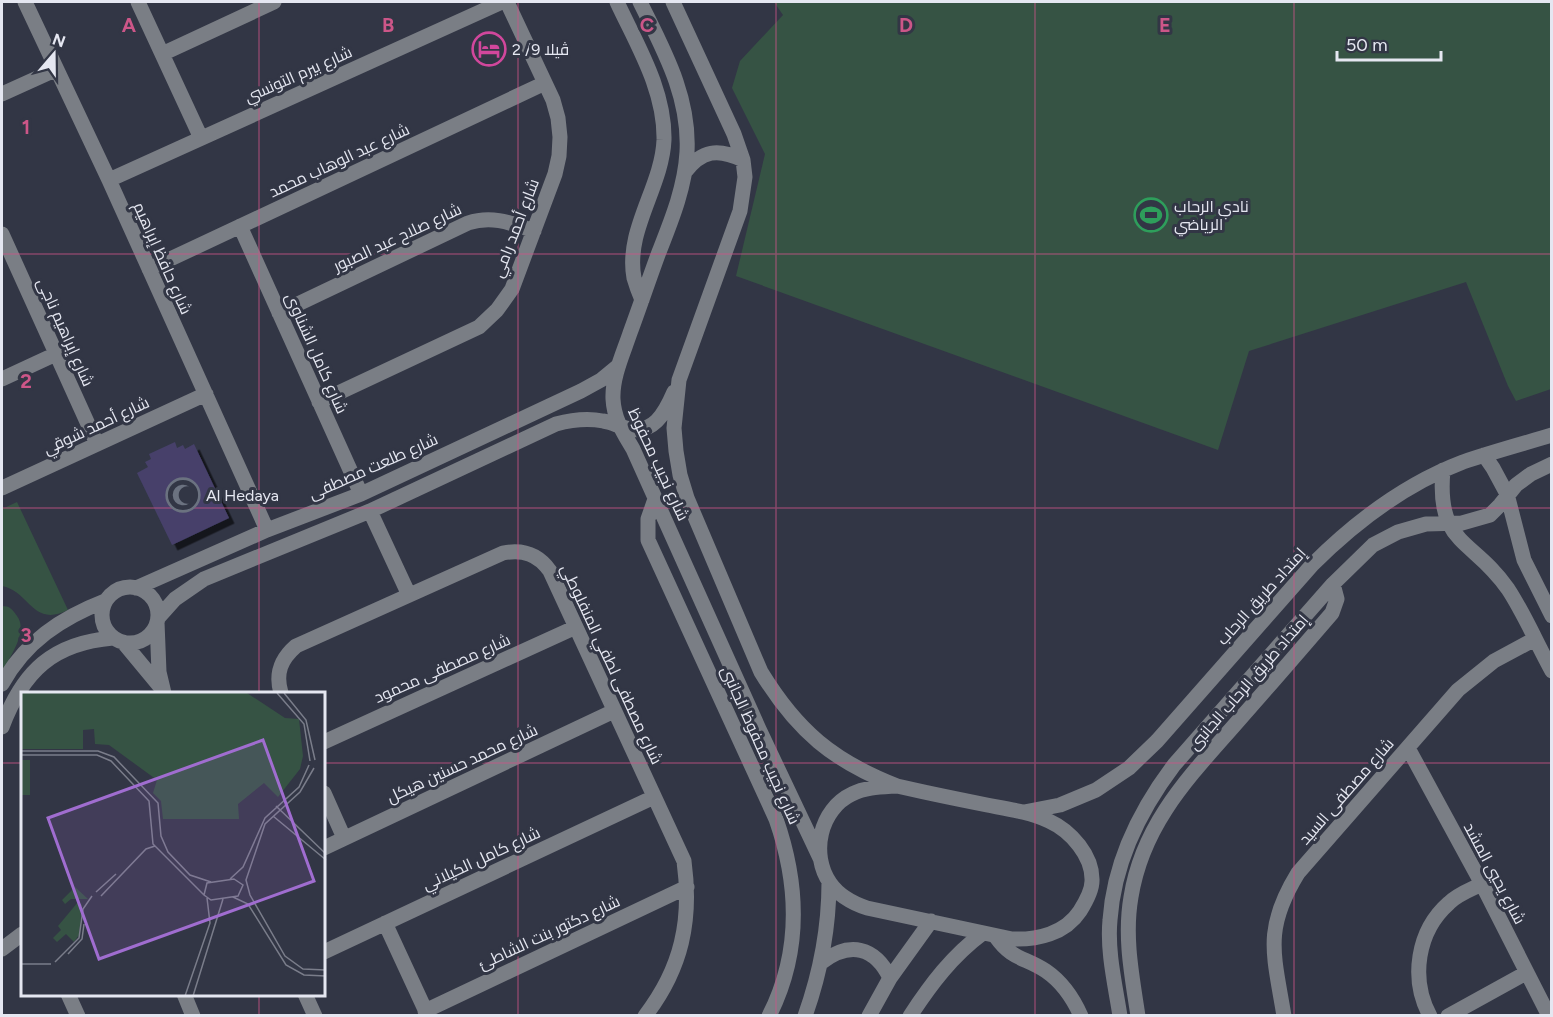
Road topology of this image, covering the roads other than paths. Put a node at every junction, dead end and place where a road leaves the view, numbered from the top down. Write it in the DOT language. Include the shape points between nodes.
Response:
graph roads {
  1 [pos="25,2"];
  2 [pos="138,2"];
  3 [pos="274,2"];
  4 [pos="502,2"];
  5 [pos="507,2"];
  6 [pos="617,2"];
  7 [pos="640,2"];
  8 [pos="674,2"];
  9 [pos="162,54"];
  10 [pos="55,70"];
  11 [pos="545,83"];
  12 [pos="2,94"];
  13 [pos="201,138"];
  14 [pos="743,160"];
  15 [pos="685,172"];
  16 [pos="109,180"];
  17 [pos="240,226"];
  18 [pos="534,231"];
  19 [pos="2,234"];
  20 [pos="149,269"];
  21 [pos="642,300"];
  22 [pos="279,313"];
  23 [pos="56,354"];
  24 [pos="618,366"];
  25 [pos="2,379"];
  26 [pos="680,380"];
  27 [pos="206,394"];
  28 [pos="319,402"];
  29 [pos="619,425"];
  30 [pos="1551,435"];
  31 [pos="97,444"];
  32 [pos="1484,455"];
  33 [pos="1551,464"];
  34 [pos="1443,470"];
  35 [pos="2,488"];
  36 [pos="361,494"];
  37 [pos="1507,494"];
  38 [pos="655,499"];
  39 [pos="370,510"];
  40 [pos="1448,523"];
  41 [pos="267,530"];
  42 [pos="1531,578"];
  43 [pos="1333,584"];
  44 [pos="136,588"];
  45 [pos="1508,590"];
  46 [pos="409,595"];
  47 [pos="105,601"];
  48 [pos="1551,616"];
  49 [pos="157,620"];
  50 [pos="576,627"];
  51 [pos="1535,639"];
  52 [pos="118,640"];
  53 [pos="1551,671"];
  54 [pos="2,684"];
  55 [pos="163,691"];
  56 [pos="281,692"];
  57 [pos="614,711"];
  58 [pos="2,727"];
  59 [pos="326,741"];
  60 [pos="1408,748"];
  61 [pos="897,786"];
  62 [pos="1157,787"];
  63 [pos="654,797"];
  64 [pos="326,798"];
  65 [pos="1172,798"];
  66 [pos="1022,812"];
  67 [pos="344,838"];
  68 [pos="326,847"];
  69 [pos="820,858"];
  70 [pos="1092,881"];
  71 [pos="829,882"];
  72 [pos="1482,884"];
  73 [pos="687,887"];
  74 [pos="1115,887"];
  75 [pos="931,921"];
  76 [pos="385,923"];
  77 [pos="21,935"];
  78 [pos="990,935"];
  79 [pos="2,949"];
  80 [pos="326,951"];
  81 [pos="822,962"];
  82 [pos="1526,973"];
  83 [pos="890,978"];
  84 [pos="69,996"];
  85 [pos="185,996"];
  86 [pos="306,996"];
  87 [pos="1136,999"];
  88 [pos="1119,1009"];
  89 [pos="427,1013"];
  90 [pos="78,1016"];
  91 [pos="194,1016"];
  92 [pos="315,1016"];
  93 [pos="645,1016"];
  94 [pos="769,1016"];
  95 [pos="805,1016"];
  96 [pos="869,1016"];
  97 [pos="910,1016"];
  98 [pos="1081,1016"];
  99 [pos="1138,1016"];
  100 [pos="1284,1016"];
  101 [pos="1430,1016"];
  102 [pos="1449,1016"];
  103 [pos="1549,1016"];
  1 -- 10 [label="street, شارع حافظ إبراهيم"];
  2 -- 9 [label="street"];
  3 -- 9 [label="street"];
  4 -- 13 [label="street, شارع بيرم التونسي"];
  5 -- 11 [label="street, شارع أحمد رامي"];
  6 -- 21 [label="street" via="657,89 663,114 664,141 659,166 633,256 634,278"];
  7 -- 15 [label="street, شارع نجيب محفوظ" via="678,85 687,128"];
  8 -- 14 [label="street, شارع نجيب محفوظ"];
  9 -- 13 [label="street"];
  10 -- 12 [label="street"];
  10 -- 16 [label="street, شارع حافظ إبراهيم"];
  11 -- 17 [label="street, شارع عبد الوهاب محمد"];
  11 -- 18 [label="street, شارع أحمد رامي" via="558,118 559,156"];
  13 -- 16 [label="street, شارع بيرم التونسي"];
  14 -- 15 [label="street" via="724,153 704,154"];
  14 -- 26 [label="street, شارع نجيب محفوظ" via="740,211"];
  15 -- 21 [label="street, شارع نجيب محفوظ"];
  16 -- 20 [label="street, شارع حافظ إبراهيم"];
  17 -- 20 [label="street, شارع عبد الوهاب محمد"];
  17 -- 22 [label="street, شارع كامل الشناوى"];
  18 -- 22 [label="street, شارع صلاح عبد الصبور" via="500,219 468,222"];
  18 -- 28 [label="street, شارع أحمد رامي" via="512,289 489,320"];
  19 -- 23 [label="street, شارع إبراهيم ناجى"];
  20 -- 27 [label="street, شارع حافظ إبراهيم"];
  21 -- 24 [label="street, شارع نجيب محفوظ"];
  22 -- 28 [label="street, شارع كامل الشناوى"];
  23 -- 25 [label="street"];
  23 -- 31 [label="street, شارع إبراهيم ناجى"];
  24 -- 29 [label="street, شارع نجيب محفوظ" via="613,396"];
  24 -- 36 [label="street, شارع طلعت مصطفى" via="581,391"];
  26 -- 29 [label="street" via="655,424 637,430"];
  26 -- 61 [label="street, شارع نجيب محفوظ" via="674,428 680,475 761,672 789,714 818,742 842,760"];
  27 -- 31 [label="street, شارع أحمد شوقي"];
  27 -- 41 [label="street, شارع حافظ إبراهيم"];
  28 -- 36 [label="street, شارع كامل الشناوى"];
  29 -- 38 [label="street, شارع نجيب محفوظ"];
  29 -- 39 [label="street" via="580,419 556,424"];
  30 -- 32 [label="street, إمتداد طريق الرحاب"];
  31 -- 35 [label="street, شارع أحمد شوقي"];
  32 -- 34 [label="street, إمتداد طريق الرحاب"];
  32 -- 37 [label="street"];
  33 -- 37 [label="street" via="1531,474"];
  34 -- 40 [label="street" via="1442,498"];
  34 -- 66 [label="street, إمتداد طريق الرحاب" via="1387,502 1337,540 1129,768 1088,794 1060,805"];
  36 -- 41 [label="street, شارع طلعت مصطفى"];
  37 -- 40 [label="street" via="1490,515"];
  37 -- 42 [label="street"];
  38 -- 69 [label="street, شارع نجيب محفوظ"];
  38 -- 94 [label="street, شارع نجيب محفوظ الجانبى" via="648,519 648,540 786,847 793,880 793,935 783,984"];
  39 -- 46 [label="street"];
  39 -- 49 [label="street" via="204,579 180,595"];
  40 -- 43 [label="street" via="1398,532 1373,545"];
  40 -- 45 [label="street"];
  41 -- 44 [label="street, شارع طلعت مصطفى"];
  42 -- 45 [label="street"];
  42 -- 48 [label="street"];
  43 -- 62 [label="street"];
  43 -- 65 [label="street, إمتداد طريق الرحاب الجانبى" via="1336,598 1332,613"];
  44 -- 47 [label="street" via="118,589"];
  44 -- 49 [label="street" via="155,602"];
  45 -- 51 [label="street"];
  46 -- 50 [label="street, شارع مصطفى لطفي المنفلوطي" via="502,553 525,552 544,562"];
  46 -- 56 [label="street, شارع مصطفى لطفي المنفلوطي" via="296,646 281,663"];
  47 -- 52 [label="street" via="102,621"];
  47 -- 54 [label="street" via="46,631 21,656"];
  49 -- 52 [label="street" via="140,641"];
  49 -- 55 [label="street"];
  50 -- 57 [label="street, شارع مصطفى لطفي المنفلوطي"];
  50 -- 59 [label="street, شارع مصطفى محمود"];
  51 -- 53 [label="street"];
  51 -- 60 [label="street, شارع مصطفى السيد" via="1475,675"];
  52 -- 55 [label="street"];
  52 -- 58 [label="street" via="74,645 42,663 18,692"];
  57 -- 63 [label="street, شارع مصطفى لطفي المنفلوطي"];
  57 -- 67 [label="street, شارع محمد حسنين هيكل"];
  60 -- 72 [label="street, شارع يحيي المشد"];
  60 -- 100 [label="street, شارع مصطفى السيد" via="1298,873 1287,891 1273,930"];
  61 -- 66 [label="street"];
  61 -- 69 [label="street" via="867,788 835,807 825,822"];
  62 -- 65 [label="street"];
  62 -- 74 [label="street" via="1134,828"];
  63 -- 73 [label="street, شارع مصطفى لطفي المنفلوطي" via="684,861"];
  63 -- 76 [label="street, شارع كامل الكيلاني"];
  64 -- 67 [label="street"];
  65 -- 87 [label="street, إمتداد طريق الرحاب الجانبى" via="1141,855 1131,898 1128,943"];
  66 -- 70 [label="street" via="1049,821 1074,837 1089,865"];
  67 -- 68 [label="street, شارع محمد حسنين هيكل"];
  69 -- 71 [label="street, شارع نجيب محفوظ"];
  70 -- 74 [label="street"];
  70 -- 78 [label="street" via="1079,913 1058,932 1031,940"];
  71 -- 75 [label="street" via="852,903"];
  71 -- 81 [label="street"];
  72 -- 82 [label="street, شارع يحيي المشد"];
  72 -- 101 [label="street" via="1449,903 1426,933 1418,970"];
  73 -- 89 [label="street, شارع دكتور بنت الشاطئ"];
  73 -- 93 [label="street, شارع مصطفى لطفي المنفلوطي" via="684,937 666,984"];
  74 -- 88 [label="street" via="1110,934"];
  75 -- 78 [label="street"];
  75 -- 83 [label="street"];
  76 -- 80 [label="street, شارع كامل الكيلاني"];
  76 -- 89 [label="street"];
  77 -- 79 [label="street"];
  78 -- 97 [label="street" via="967,945 938,974"];
  78 -- 98 [label="street" via="1015,957 1046,971 1060,983"];
  81 -- 83 [label="street" via="833,953 861,950 884,965"];
  81 -- 95 [label="street"];
  82 -- 102 [label="street"];
  82 -- 103 [label="street, شارع يحيي المشد"];
  83 -- 96 [label="street"];
  84 -- 90 [label="street"];
  85 -- 91 [label="street"];
  86 -- 92 [label="street"];
  87 -- 88 [label="street"];
  87 -- 99 [label="street, إمتداد طريق الرحاب الجانبى"];
}
